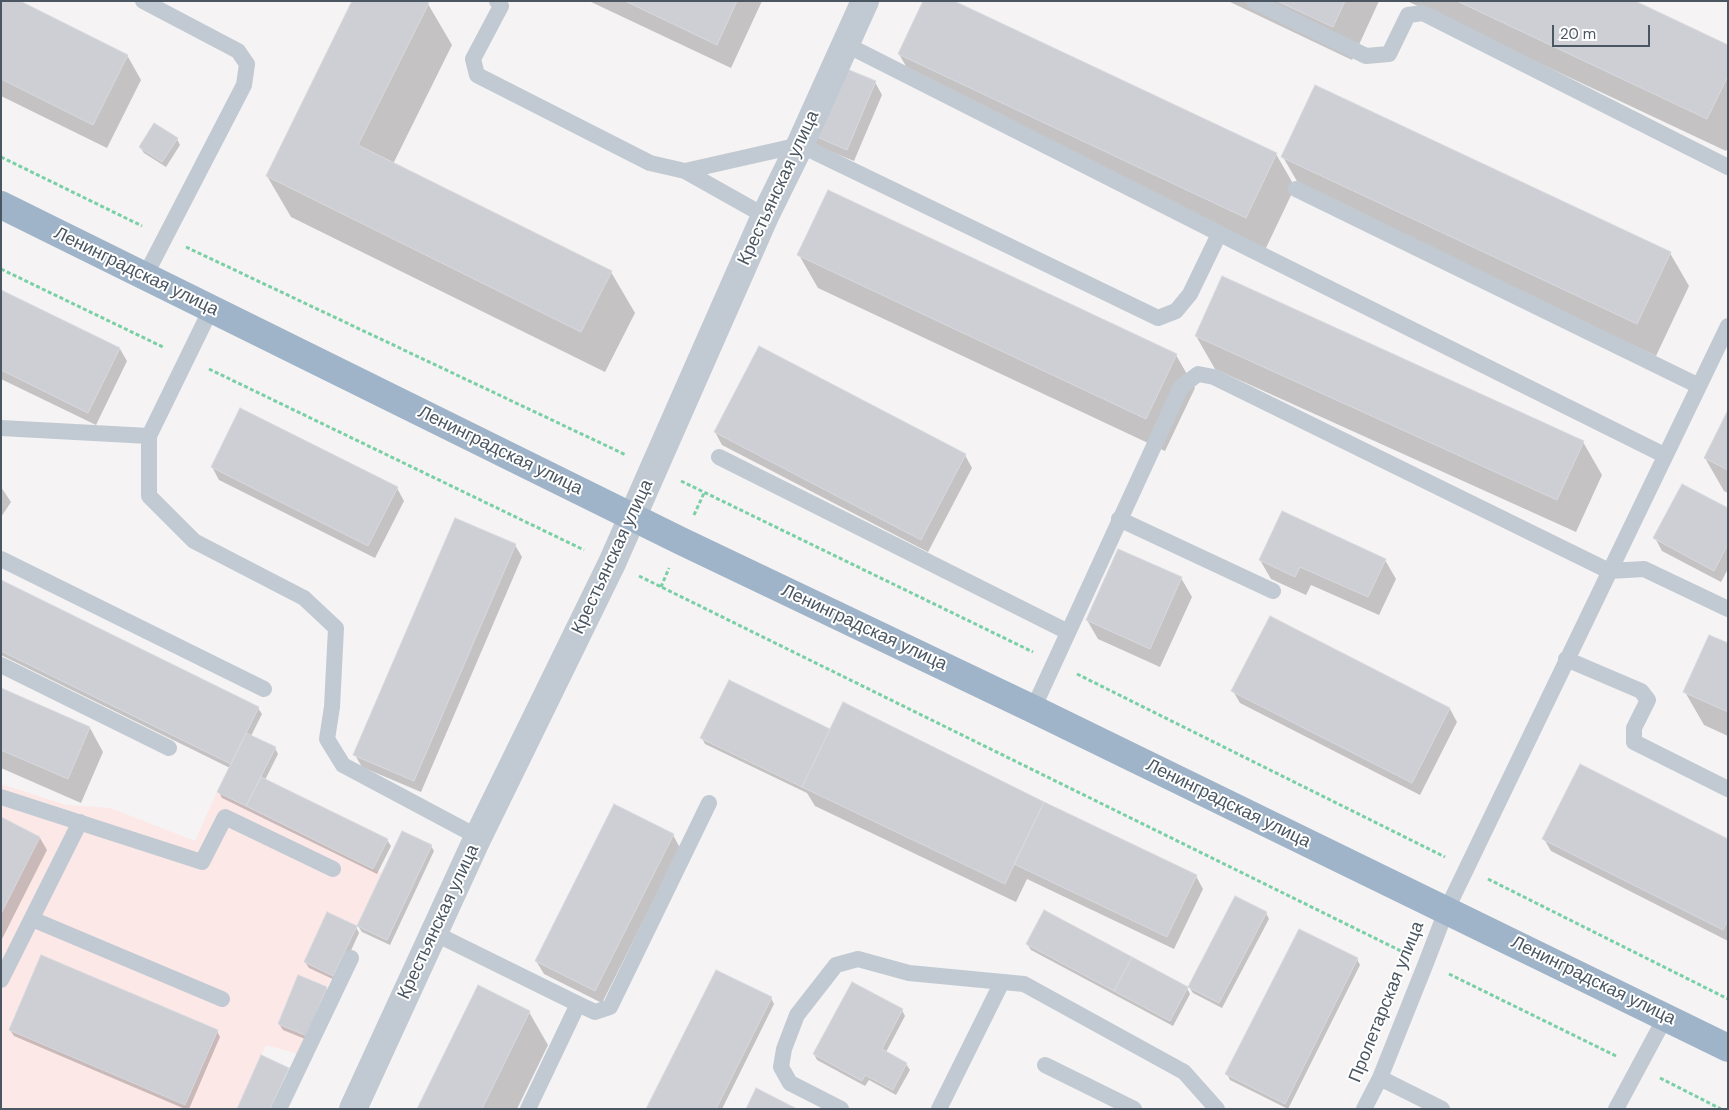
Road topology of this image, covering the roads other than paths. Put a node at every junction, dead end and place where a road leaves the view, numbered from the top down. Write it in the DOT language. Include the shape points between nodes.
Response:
graph roads {
  1 [pos="143,1"];
  2 [pos="498,1"];
  3 [pos="865,1"];
  4 [pos="1254,1"];
  5 [pos="845,44"];
  6 [pos="800,145"];
  7 [pos="1728,167"];
  8 [pos="685,171"];
  9 [pos="1296,189"];
  10 [pos="1,205"];
  11 [pos="765,216"];
  12 [pos="1219,234"];
  13 [pos="145,276"];
  14 [pos="210,308"];
  15 [pos="1728,326"];
  16 [pos="1721,360"];
  17 [pos="1700,386"];
  18 [pos="1,428"];
  19 [pos="149,436"];
  20 [pos="1664,456"];
  21 [pos="719,457"];
  22 [pos="633,517"];
  23 [pos="1119,518"];
  24 [pos="1,559"];
  25 [pos="1609,571"];
  26 [pos="1273,591"];
  27 [pos="1728,609"];
  28 [pos="1068,632"];
  29 [pos="1566,659"];
  30 [pos="1,666"];
  31 [pos="264,689"];
  32 [pos="1033,709"];
  33 [pos="169,748"];
  34 [pos="1728,789"];
  35 [pos="1,797"];
  36 [pos="709,803"];
  37 [pos="80,822"];
  38 [pos="478,837"];
  39 [pos="333,869"];
  40 [pos="1446,910"];
  41 [pos="32,919"];
  42 [pos="434,933"];
  43 [pos="351,958"];
  44 [pos="1,980"];
  45 [pos="1002,982"];
  46 [pos="222,999"];
  47 [pos="578,1004"];
  48 [pos="1666,1016"];
  49 [pos="1728,1048"];
  50 [pos="1045,1064"];
  51 [pos="1380,1078"];
  52 [pos="279,1109"];
  53 [pos="353,1109"];
  54 [pos="528,1109"];
  55 [pos="841,1109"];
  56 [pos="939,1109"];
  57 [pos="1134,1109"];
  58 [pos="1217,1109"];
  59 [pos="1364,1109"];
  60 [pos="1442,1109"];
  61 [pos="1616,1109"];
  1 -- 13 [label="lane" via="238,50 247,64 244,86"];
  2 -- 8 [label="lane" via="501,6 473,59 477,75 650,163"];
  3 -- 5 [label="street, Крестьянская улица"];
  4 -- 7 [label="lane" via="1366,56 1388,54 1408,15 1423,13"];
  5 -- 6 [label="street, Крестьянская улица"];
  5 -- 12 [label="lane"];
  6 -- 8 [label="lane"];
  6 -- 11 [label="street, Крестьянская улица"];
  6 -- 12 [label="lane" via="1158,318 1176,310 1190,294"];
  8 -- 11 [label="lane"];
  9 -- 17 [label="lane"];
  10 -- 13 [label="highway, Ленинградская улица"];
  11 -- 22 [label="street, Крестьянская улица"];
  12 -- 20 [label="lane"];
  13 -- 14 [label="highway, Ленинградская улица"];
  14 -- 19 [label="lane"];
  14 -- 22 [label="highway, Ленинградская улица"];
  15 -- 16 [label="lane, Пролетарская улица"];
  16 -- 17 [label="lane, Пролетарская улица"];
  17 -- 20 [label="lane, Пролетарская улица"];
  18 -- 19 [label="lane"];
  19 -- 38 [label="lane" via="149,496 194,541 304,598 336,628 327,739 343,765"];
  20 -- 25 [label="lane, Пролетарская улица"];
  21 -- 28 [label="lane"];
  22 -- 32 [label="highway, Ленинградская улица"];
  22 -- 38 [label="street, Крестьянская улица"];
  23 -- 25 [label="lane" via="1181,387 1198,374 1214,377"];
  23 -- 26 [label="lane"];
  23 -- 28 [label="lane"];
  24 -- 31 [label="lane"];
  25 -- 27 [label="lane" via="1644,569"];
  25 -- 29 [label="lane, Пролетарская улица"];
  28 -- 32 [label="lane"];
  29 -- 34 [label="lane" via="1642,691 1648,700 1634,728 1634,742"];
  29 -- 40 [label="lane, Пролетарская улица"];
  30 -- 33 [label="lane"];
  32 -- 40 [label="highway, Ленинградская улица"];
  35 -- 37 [label="lane"];
  36 -- 47 [label="lane" via="610,1007 595,1012"];
  37 -- 39 [label="lane" via="202,862 225,817"];
  37 -- 41 [label="lane"];
  38 -- 42 [label="street, Крестьянская улица"];
  40 -- 48 [label="highway, Ленинградская улица"];
  40 -- 51 [label="lane, Пролетарская улица"];
  41 -- 44 [label="lane"];
  41 -- 46 [label="lane"];
  42 -- 47 [label="lane"];
  42 -- 53 [label="street, Крестьянская улица"];
  43 -- 52 [label="lane"];
  45 -- 55 [label="lane" via="909,973 858,959 836,965 797,1015 781,1067 790,1083"];
  45 -- 56 [label="lane"];
  45 -- 58 [label="lane" via="1024,984 1184,1072"];
  47 -- 54 [label="lane"];
  48 -- 49 [label="highway, Ленинградская улица"];
  48 -- 61 [label="lane"];
  50 -- 57 [label="lane"];
  51 -- 59 [label="lane, Пролетарская улица"];
  51 -- 60 [label="lane"];
}
